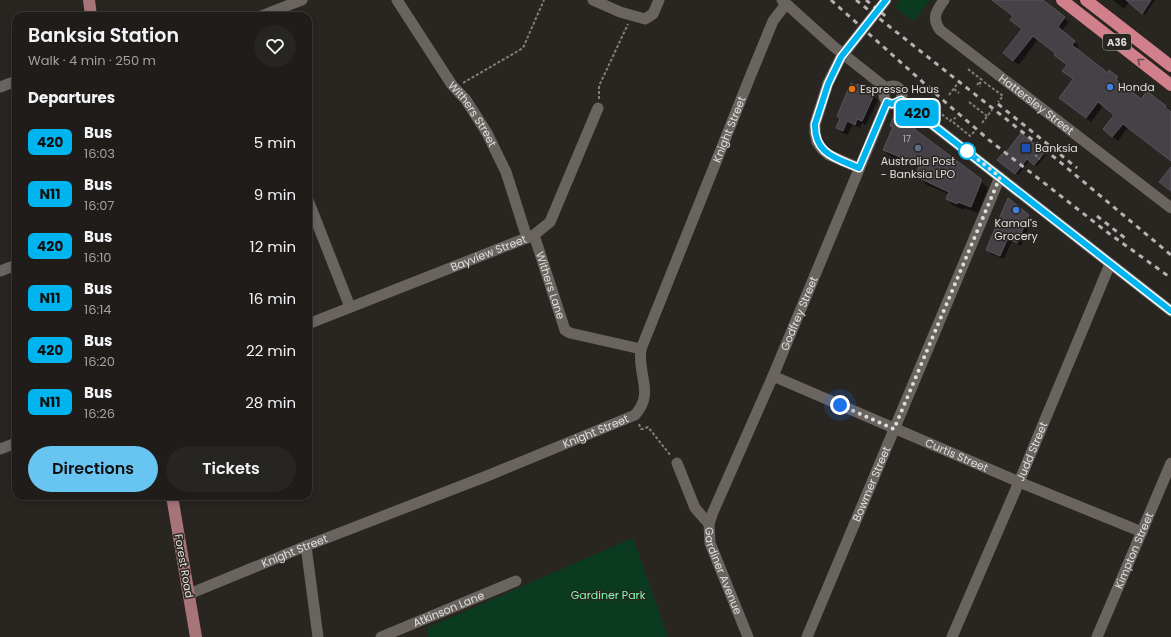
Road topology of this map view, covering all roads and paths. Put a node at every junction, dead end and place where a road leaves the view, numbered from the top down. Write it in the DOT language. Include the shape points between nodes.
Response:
graph roads {
  1 [pos="89,0"];
  2 [pos="302,0"];
  3 [pos="397,0"];
  4 [pos="544,0"];
  5 [pos="593,0"];
  6 [pos="658,0"];
  7 [pos="886,0"];
  8 [pos="944,0"];
  9 [pos="1062,0"];
  10 [pos="1086,0"];
  11 [pos="784,2"];
  12 [pos="91,12"];
  13 [pos="271,12"];
  14 [pos="632,16"];
  15 [pos="1171,66"];
  16 [pos="968,69"];
  17 [pos="978,77"];
  18 [pos="987,78"];
  19 [pos="12,82"];
  20 [pos="984,82"];
  21 [pos="958,83"];
  22 [pos="977,85"];
  23 [pos="1171,85"];
  24 [pos="0,87"];
  25 [pos="455,88"];
  26 [pos="886,88"];
  27 [pos="954,89"];
  28 [pos="959,93"];
  29 [pos="949,95"];
  30 [pos="901,100"];
  31 [pos="887,102"];
  32 [pos="969,102"];
  33 [pos="998,102"];
  34 [pos="598,108"];
  35 [pos="992,110"];
  36 [pos="938,112"];
  37 [pos="955,114"];
  38 [pos="987,116"];
  39 [pos="947,118"];
  40 [pos="952,122"];
  41 [pos="982,123"];
  42 [pos="949,126"];
  43 [pos="975,131"];
  44 [pos="1035,155"];
  45 [pos="1040,159"];
  46 [pos="859,168"];
  47 [pos="1000,177"];
  48 [pos="1171,208"];
  49 [pos="312,210"];
  50 [pos="531,236"];
  51 [pos="1110,264"];
  52 [pos="12,266"];
  53 [pos="0,271"];
  54 [pos="350,307"];
  55 [pos="1171,311"];
  56 [pos="312,322"];
  57 [pos="641,349"];
  58 [pos="772,376"];
  59 [pos="644,429"];
  60 [pos="894,429"];
  61 [pos="12,444"];
  62 [pos="0,449"];
  63 [pos="1171,463"];
  64 [pos="677,464"];
  65 [pos="1019,482"];
  66 [pos="173,500"];
  67 [pos="709,524"];
  68 [pos="1142,532"];
  69 [pos="306,546"];
  70 [pos="516,581"];
  71 [pos="189,594"];
  72 [pos="196,637"];
  73 [pos="318,637"];
  74 [pos="381,637"];
  75 [pos="748,637"];
  76 [pos="807,637"];
  77 [pos="952,637"];
  78 [pos="1097,637"];
  1 -- 12 [label="main road"];
  2 -- 13 [label="street"];
  3 -- 25 [label="street, Withers Street"];
  4 -- 25 [label="path" via="523,48"];
  5 -- 14 [label="street"];
  6 -- 14 [label="street" via="653,14 645,19"];
  7 -- 46 [label="street" via="841,57 828,84 815,124 814,133 822,149 829,155"];
  8 -- 48 [label="street, Hattersley Street" via="935,20 940,30"];
  23 -- 9 [label="highway, A36, one-way"];
  10 -- 15 [label="highway, A36"];
  11 -- 26 [label="street" via="833,46"];
  11 -- 57 [label="street, Knight Street" via="773,21"];
  14 -- 34 [label="path" via="599,86"];
  16 -- 17 [label="path"];
  17 -- 20 [label="path" via="982,80 980,87"];
  17 -- 22 [label="path" via="981,80"];
  18 -- 20 [label="path"];
  19 -- 24 [label="street"];
  20 -- 33 [label="path" via="1003,96"];
  21 -- 27 [label="path"];
  25 -- 50 [label="street, Withers Street" via="483,126 502,162"];
  26 -- 30 [label="street" via="891,85 900,88"];
  26 -- 31 [label="street" via="883,94"];
  27 -- 28 [label="path"];
  27 -- 29 [label="path"];
  30 -- 31 [label="street" via="892,104"];
  30 -- 47 [label="street"];
  31 -- 46 [label="street, Godfrey Street"];
  32 -- 38 [label="path"];
  34 -- 50 [label="street, Bayview Street" via="550,222"];
  35 -- 38 [label="path"];
  36 -- 39 [label="path"];
  37 -- 39 [label="path" via="950,120"];
  38 -- 41 [label="path"];
  39 -- 40 [label="path" via="950,122 952,118 956,118"];
  40 -- 42 [label="path"];
  40 -- 43 [label="path" via="970,136"];
  44 -- 45 [label="path"];
  46 -- 58 [label="street, Godfrey Street"];
  47 -- 51 [label="street"];
  47 -- 60 [label="street, Bowmer Street"];
  49 -- 54 [label="street"];
  50 -- 54 [label="street, Bayview Street"];
  50 -- 57 [label="street, Withers Lane" via="565,330"];
  51 -- 55 [label="street"];
  51 -- 65 [label="street, Judd Street"];
  52 -- 53 [label="street"];
  54 -- 56 [label="street, Bayview Street"];
  57 -- 69 [label="street, Knight Street" via="640,364 646,392 642,405 635,415 488,476"];
  58 -- 60 [label="street, Curtis Street"];
  58 -- 67 [label="street, Godfrey Street"];
  59 -- 64 [label="path" via="648,428"];
  60 -- 65 [label="street, Curtis Street"];
  60 -- 76 [label="street, Bowmer Street"];
  61 -- 62 [label="street"];
  63 -- 68 [label="street, Kimpton Street"];
  64 -- 67 [label="street, Gardiner Avenue" via="695,508"];
  65 -- 68 [label="street, Curtis Street"];
  65 -- 77 [label="street, Judd Street"];
  66 -- 71 [label="main road, Forest Road"];
  67 -- 75 [label="street, Gardiner Avenue" via="710,543"];
  68 -- 78 [label="street, Kimpton Street"];
  69 -- 71 [label="street, Knight Street"];
  69 -- 73 [label="street"];
  70 -- 74 [label="street, Atkinson Lane"];
  71 -- 72 [label="main road, Forest Road"];
}
